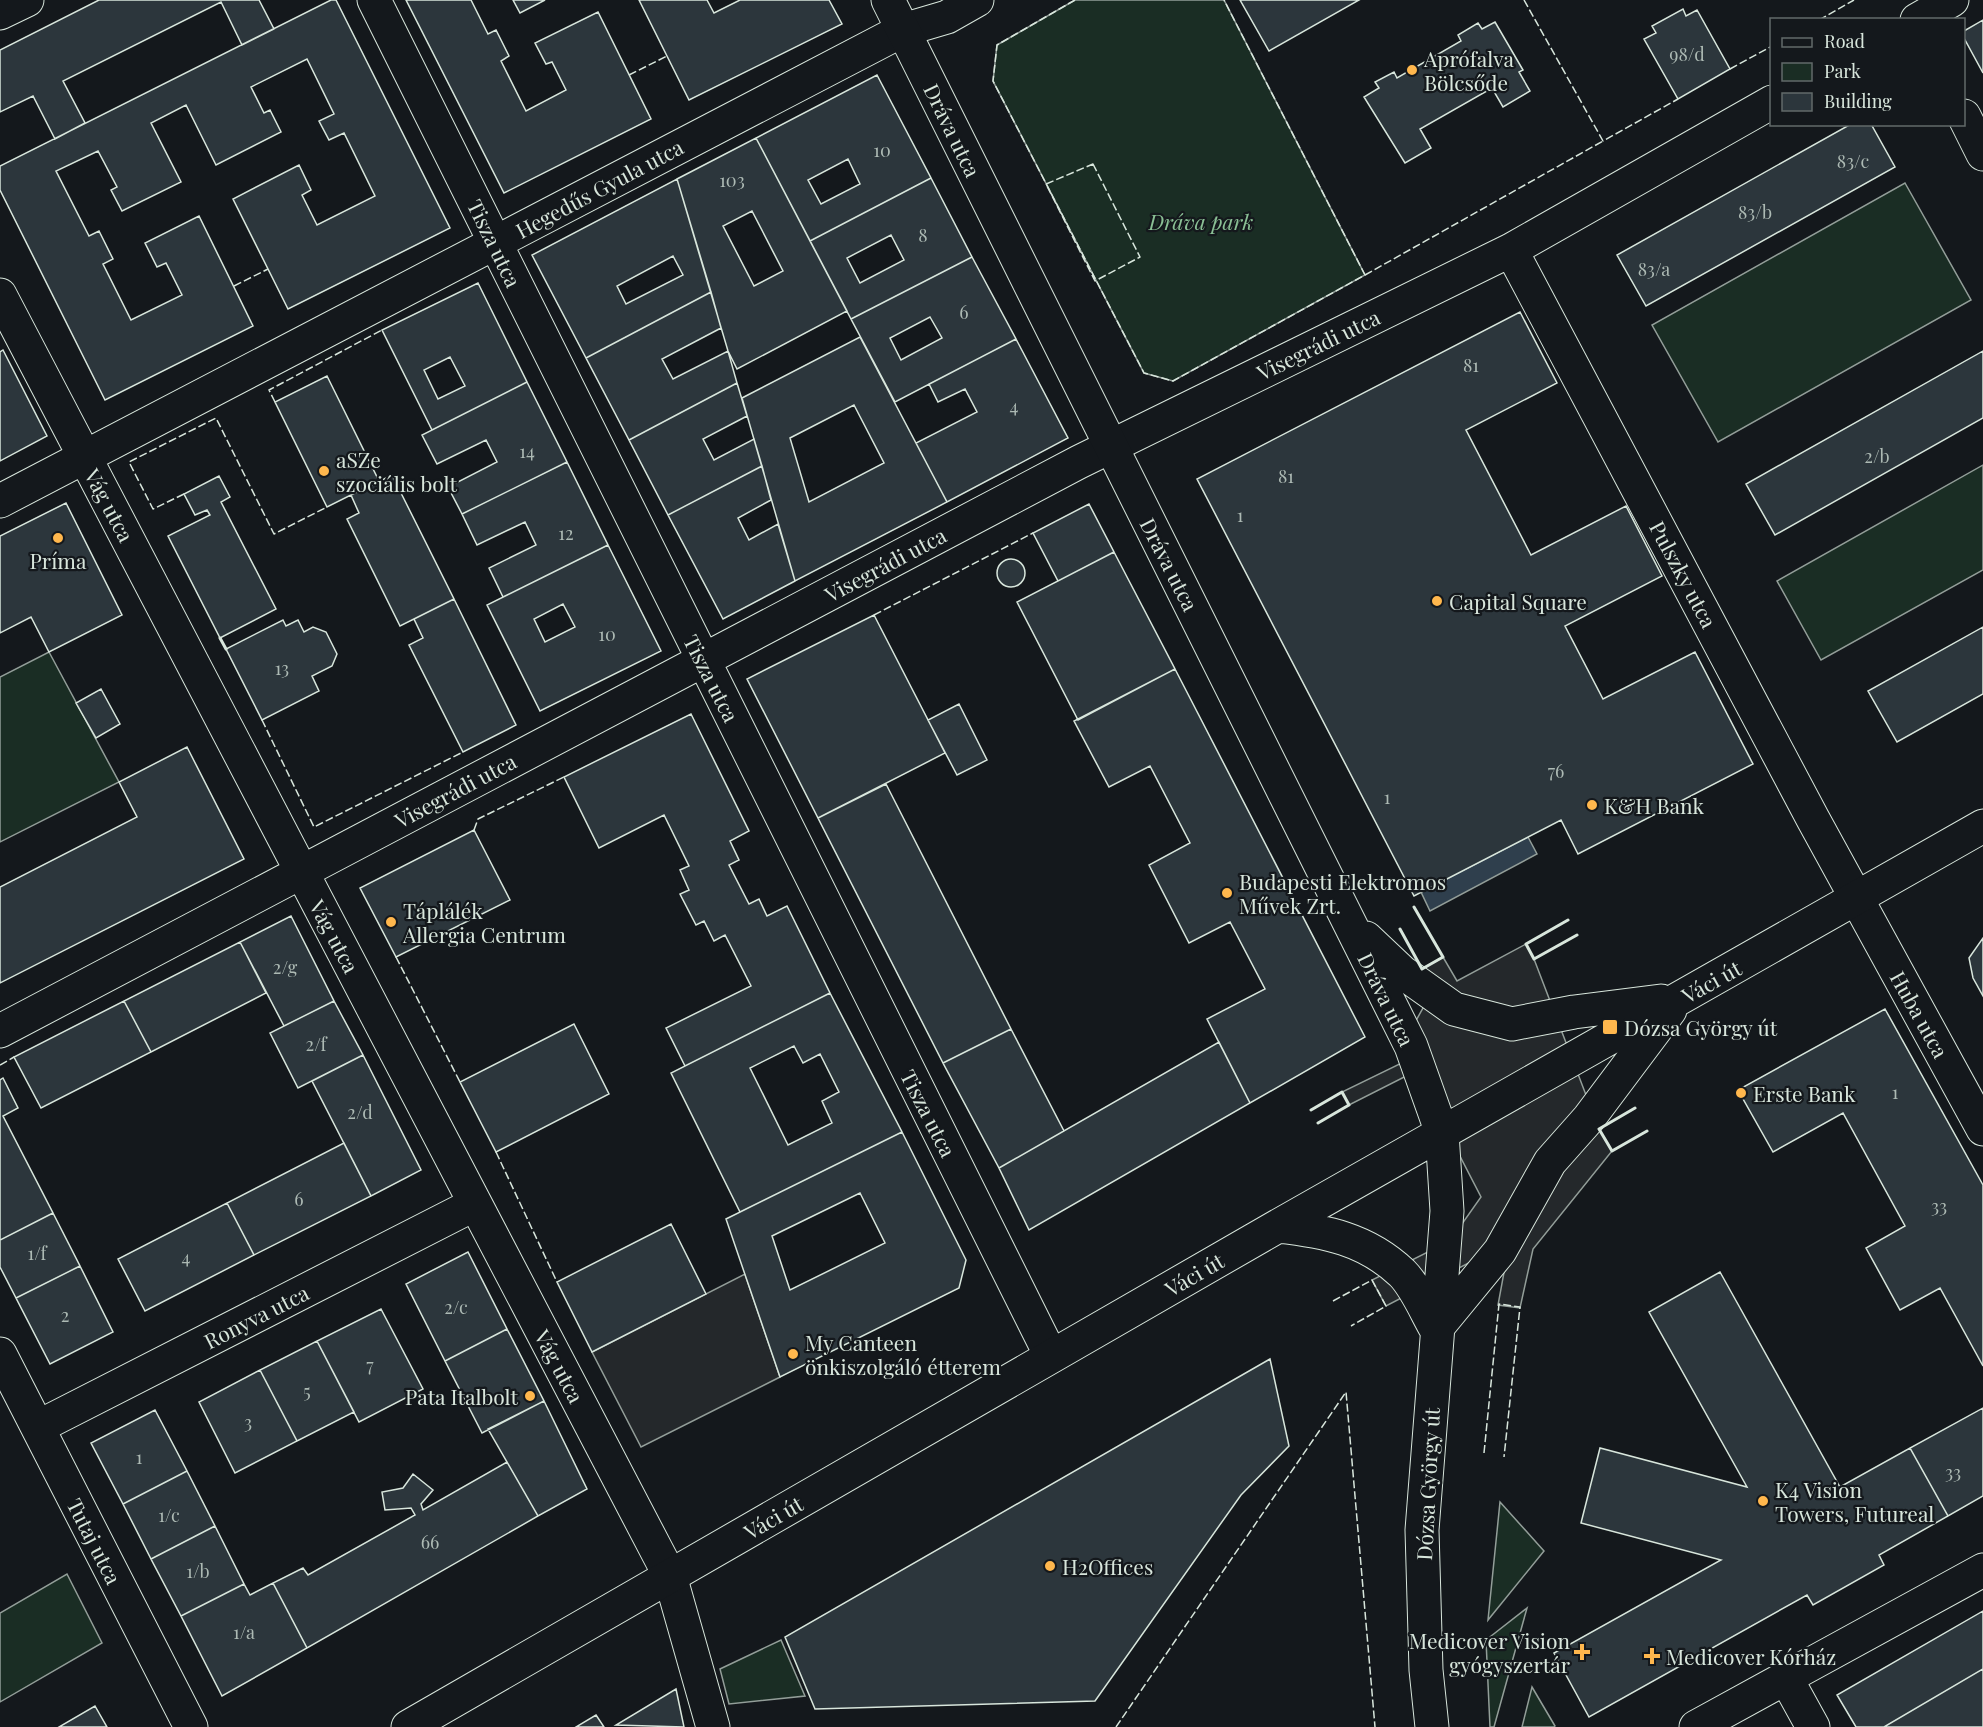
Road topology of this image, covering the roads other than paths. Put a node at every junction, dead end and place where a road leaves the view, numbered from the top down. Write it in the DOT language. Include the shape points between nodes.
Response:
graph roads {
  1 [pos="27,0"];
  2 [pos="374,0"];
  3 [pos="888,0"];
  4 [pos="977,0"];
  5 [pos="1904,0"];
  6 [pos="1952,0"];
  7 [pos="0,13"];
  8 [pos="1914,18"];
  9 [pos="1919,18"];
  10 [pos="903,30"];
  11 [pos="1770,103"];
  12 [pos="1965,118"];
  13 [pos="1983,154"];
  14 [pos="495,242"];
  15 [pos="1511,250"];
  16 [pos="0,295"];
  17 [pos="1111,445"];
  18 [pos="85,456"];
  19 [pos="0,501"];
  20 [pos="703,660"];
  21 [pos="1983,826"];
  22 [pos="301,871"];
  23 [pos="1857,899"];
  24 [pos="1349,922"];
  25 [pos="1677,999"];
  26 [pos="0,1031"];
  27 [pos="1983,1129"];
  28 [pos="1442,1132"];
  29 [pos="475,1204"];
  30 [pos="1278,1226"];
  31 [pos="1436,1329"];
  32 [pos="0,1354"];
  33 [pos="1051,1356"];
  34 [pos="38,1427"];
  35 [pos="1983,1570"];
  36 [pos="670,1576"];
  37 [pos="1786,1678"];
  38 [pos="191,1727"];
  39 [pos="408,1727"];
  40 [pos="713,1727"];
  41 [pos="1432,1727"];
  42 [pos="1696,1727"];
  43 [pos="1813,1727"];
  1 -- 7 [label="street"];
  2 -- 14 [label="street, Tisza utca"];
  3 -- 10 [label="street, Dráva utca"];
  4 -- 10 [label="street, Hegedűs Gyula utca" via="947,17"];
  5 -- 8 [label="street"];
  6 -- 9 [label="street"];
  10 -- 14 [label="street, Hegedűs Gyula utca"];
  10 -- 17 [label="street, Dráva utca"];
  11 -- 15 [label="street, Visegrádi utca"];
  12 -- 13 [label="street"];
  14 -- 18 [label="street, Hegedűs Gyula utca"];
  14 -- 20 [label="street, Tisza utca"];
  15 -- 17 [label="street, Visegrádi utca"];
  15 -- 23 [label="street, Pulszky utca"];
  16 -- 18 [label="street, Vág utca"];
  17 -- 20 [label="street, Visegrádi utca"];
  17 -- 24 [label="street, Dráva utca"];
  18 -- 19 [label="street, Hegedűs Gyula utca"];
  18 -- 22 [label="street, Vág utca"];
  20 -- 22 [label="street, Visegrádi utca"];
  20 -- 33 [label="street, Tisza utca"];
  21 -- 23 [label="street, Váci út"];
  22 -- 26 [label="street, Visegrádi utca"];
  22 -- 29 [label="street, Vág utca"];
  23 -- 25 [label="street, Váci út"];
  23 -- 27 [label="street, Huba utca"];
  24 -- 25 [label="street" via="1402,972 1454,1009 1512,1024"];
  24 -- 28 [label="street, Dráva utca" via="1411,1046"];
  25 -- 28 [label="street, Váci út"];
  25 -- 31 [label="street" via="1589,1118 1550,1162 1500,1251"];
  28 -- 30 [label="street, Váci út"];
  28 -- 31 [label="street, Dózsa György út" via="1447,1211"];
  29 -- 34 [label="street, Ronyva utca"];
  29 -- 36 [label="street, Vág utca"];
  30 -- 31 [label="street" via="1336,1234 1376,1254 1404,1275"];
  30 -- 33 [label="street, Váci út"];
  31 -- 41 [label="street, Dózsa György út" via="1422,1530 1426,1670"];
  32 -- 34 [label="street, Tutaj utca"];
  33 -- 36 [label="street, Váci út"];
  34 -- 38 [label="street, Tutaj utca"];
  35 -- 37 [label="street"];
  36 -- 39 [label="street, Váci út"];
  36 -- 40 [label="street, Vág utca"];
  37 -- 42 [label="street"];
  37 -- 43 [label="street"];
}
